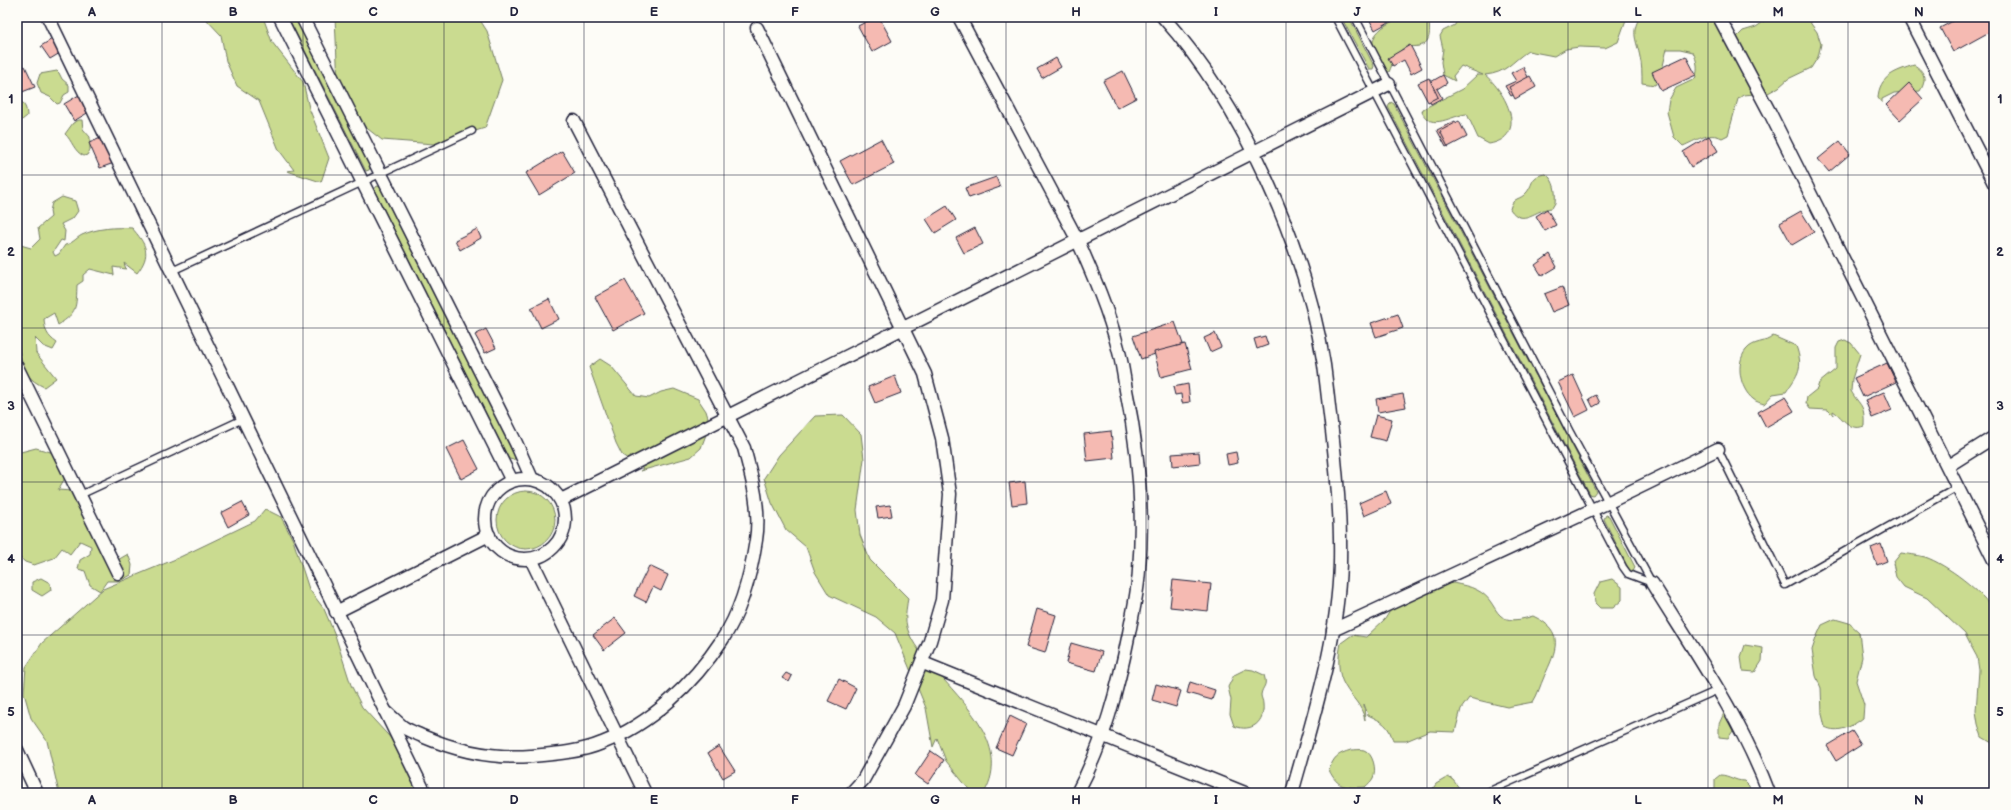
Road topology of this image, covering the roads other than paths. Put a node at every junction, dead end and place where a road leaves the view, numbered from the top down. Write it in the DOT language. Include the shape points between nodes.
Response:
graph roads {
  1 [pos="48,17"];
  2 [pos="280,17"];
  3 [pos="302,17"];
  4 [pos="959,17"];
  5 [pos="1163,17"];
  6 [pos="1335,17"];
  7 [pos="1355,17"];
  8 [pos="1719,17"];
  9 [pos="1909,17"];
  10 [pos="757,28"];
  11 [pos="1389,84"];
  12 [pos="1374,92"];
  13 [pos="574,121"];
  14 [pos="472,131"];
  15 [pos="1254,152"];
  16 [pos="381,174"];
  17 [pos="363,182"];
  18 [pos="1994,184"];
  19 [pos="1078,241"];
  20 [pos="172,271"];
  21 [pos="904,328"];
  22 [pos="17,367"];
  23 [pos="728,416"];
  24 [pos="243,419"];
  25 [pos="1994,437"];
  26 [pos="1718,449"];
  27 [pos="1948,466"];
  28 [pos="532,479"];
  29 [pos="512,481"];
  30 [pos="1958,487"];
  31 [pos="80,495"];
  32 [pos="561,500"];
  33 [pos="1609,502"];
  34 [pos="1594,509"];
  35 [pos="488,535"];
  36 [pos="531,559"];
  37 [pos="1994,560"];
  38 [pos="118,573"];
  39 [pos="1652,583"];
  40 [pos="336,612"];
  41 [pos="1333,630"];
  42 [pos="923,663"];
  43 [pos="1718,690"];
  44 [pos="385,711"];
  45 [pos="618,736"];
  46 [pos="1103,736"];
  47 [pos="17,750"];
  48 [pos="37,793"];
  49 [pos="425,793"];
  50 [pos="646,793"];
  51 [pos="850,793"];
  52 [pos="1078,793"];
  53 [pos="1245,793"];
  54 [pos="1292,793"];
  55 [pos="1485,793"];
  56 [pos="1769,793"];
  1 -- 20 [label="street"];
  2 -- 17 [label="street"];
  3 -- 16 [label="street"];
  4 -- 19 [label="street"];
  5 -- 15 [label="street" via="1186,44 1238,122"];
  6 -- 12 [label="lane"];
  7 -- 11 [label="lane"];
  8 -- 27 [label="street"];
  9 -- 18 [label="street"];
  10 -- 21 [label="street"];
  11 -- 12 [label="street"];
  11 -- 33 [label="lane"];
  12 -- 15 [label="street"];
  12 -- 34 [label="lane"];
  13 -- 23 [label="street"];
  14 -- 16 [label="lane"];
  15 -- 19 [label="street"];
  15 -- 41 [label="street" via="1288,230 1309,297 1324,364 1337,472 1340,563"];
  16 -- 17 [label="lane"];
  16 -- 28 [label="street"];
  17 -- 20 [label="lane"];
  17 -- 29 [label="street"];
  19 -- 21 [label="street"];
  19 -- 46 [label="street" via="1092,271 1118,348 1137,461 1140,516 1139,570 1131,621 1121,673"];
  20 -- 24 [label="street"];
  21 -- 23 [label="street"];
  21 -- 42 [label="street" via="925,374 942,438 950,494 942,600"];
  22 -- 31 [label="street"];
  23 -- 32 [label="street"];
  23 -- 45 [label="street" via="744,448 757,509 756,539 749,573 738,606 723,639 692,679 677,695 637,726"];
  24 -- 31 [label="lane"];
  24 -- 40 [label="street"];
  25 -- 27 [label="street"];
  26 -- 30 [label="lane" via="1785,585"];
  26 -- 33 [label="street"];
  27 -- 30 [label="street"];
  28 -- 29 [label="street"];
  28 -- 32 [label="street" via="554,490"];
  29 -- 35 [label="street" via="500,487 486,509"];
  30 -- 37 [label="street"];
  31 -- 38 [label="street"];
  32 -- 36 [label="street" via="565,512 565,525 561,537 554,547 543,555"];
  33 -- 34 [label="street"];
  33 -- 39 [label="lane"];
  34 -- 39 [label="lane" via="1628,574"];
  34 -- 41 [label="street"];
  35 -- 36 [label="street" via="506,554"];
  35 -- 40 [label="street"];
  36 -- 45 [label="street"];
  39 -- 43 [label="street"];
  40 -- 44 [label="street"];
  41 -- 54 [label="street"];
  42 -- 46 [label="street"];
  42 -- 51 [label="street" via="904,706 863,780"];
  43 -- 55 [label="lane"];
  43 -- 56 [label="street" via="1750,747"];
  44 -- 45 [label="street" via="404,728 436,742 494,757 569,751 601,744"];
  44 -- 49 [label="street"];
  45 -- 50 [label="street"];
  46 -- 52 [label="street"];
  46 -- 53 [label="street"];
  47 -- 48 [label="street"];
}
